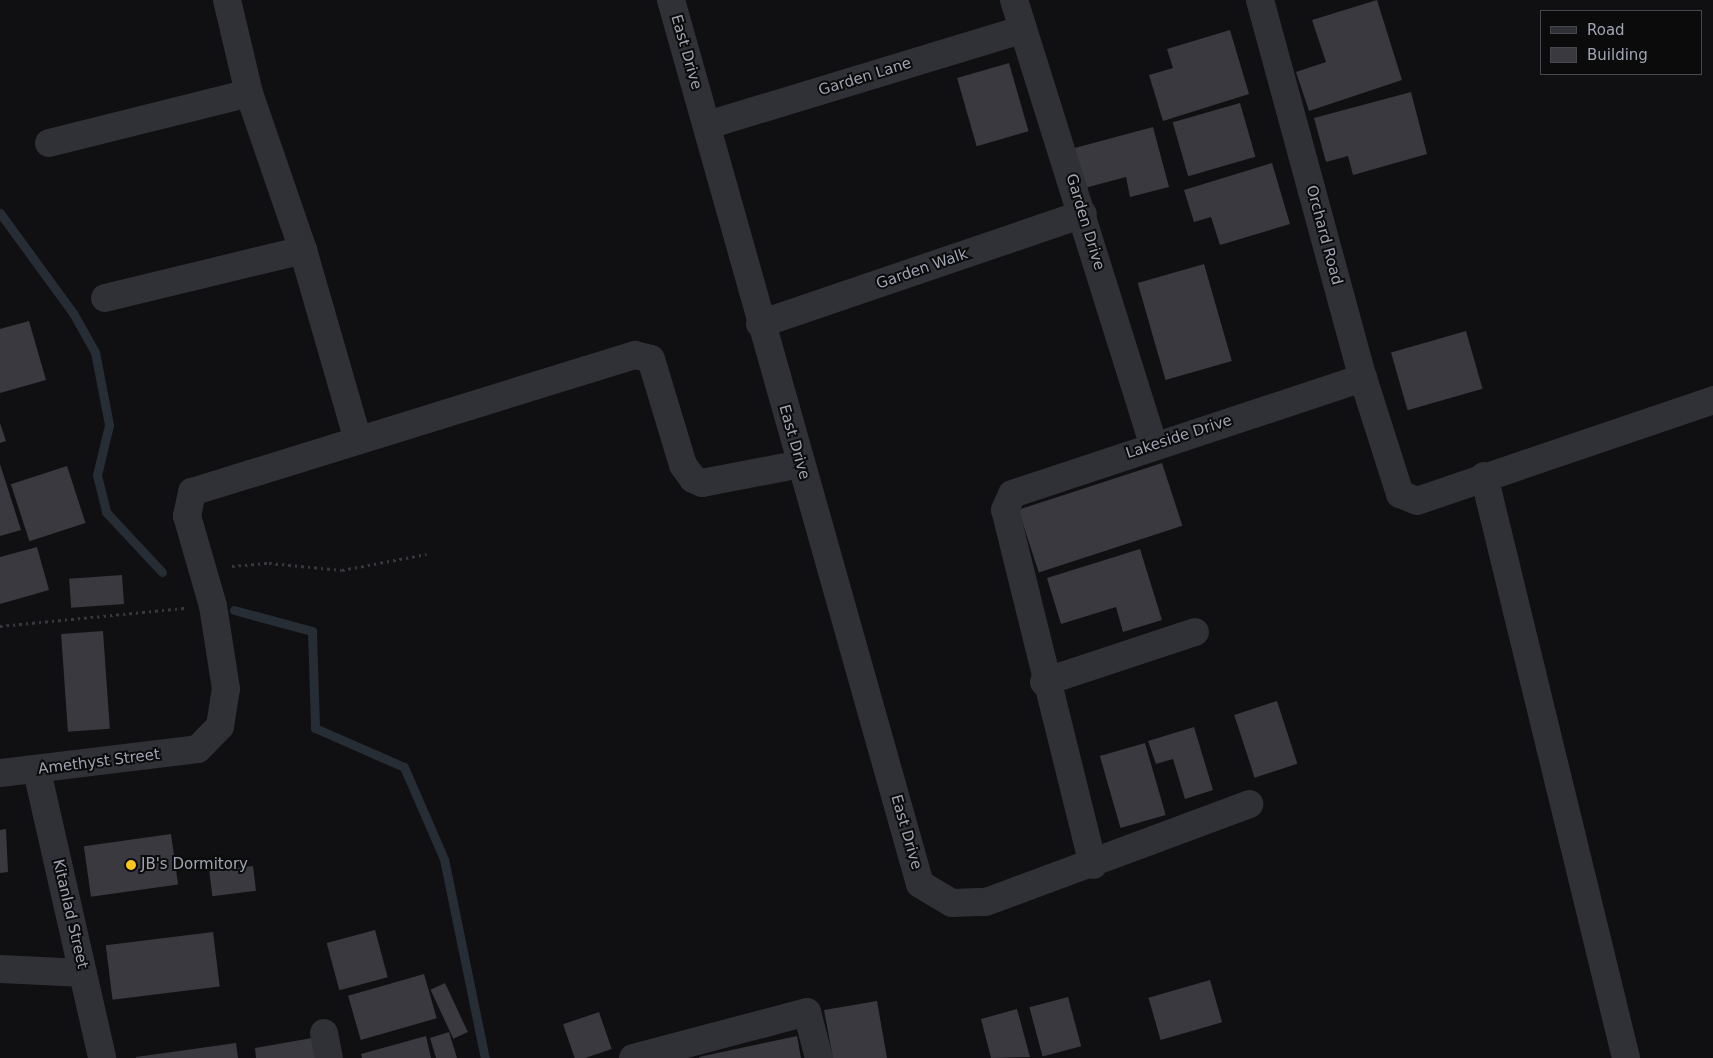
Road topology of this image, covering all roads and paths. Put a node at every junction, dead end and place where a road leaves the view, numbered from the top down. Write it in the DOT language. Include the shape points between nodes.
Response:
graph roads {
  1 [pos="227,0"];
  2 [pos="670,0"];
  3 [pos="1014,0"];
  4 [pos="1260,0"];
  5 [pos="1023,29"];
  6 [pos="249,93"];
  7 [pos="708,126"];
  8 [pos="49,143"];
  9 [pos="1083,214"];
  10 [pos="303,250"];
  11 [pos="105,298"];
  12 [pos="760,324"];
  13 [pos="1363,378"];
  14 [pos="1713,400"];
  15 [pos="358,440"];
  16 [pos="1153,444"];
  17 [pos="801,464"];
  18 [pos="1484,476"];
  19 [pos="427,554"];
  20 [pos="202,568"];
  21 [pos="213,606"];
  22 [pos="0,626"];
  23 [pos="1195,632"];
  24 [pos="1044,682"];
  25 [pos="37,771"];
  26 [pos="0,773"];
  27 [pos="1249,804"];
  28 [pos="1093,865"];
  29 [pos="0,969"];
  30 [pos="83,973"];
  31 [pos="102,1058"];
  32 [pos="633,1058"];
  33 [pos="818,1058"];
  34 [pos="1626,1058"];
  1 -- 6 [label="street"];
  2 -- 7 [label="street, East Drive"];
  3 -- 5 [label="street, Garden Drive"];
  4 -- 13 [label="street, Orchard Road"];
  5 -- 7 [label="street, Garden Lane"];
  5 -- 9 [label="street, Garden Drive"];
  6 -- 8 [label="street"];
  6 -- 10 [label="street"];
  7 -- 12 [label="street, East Drive"];
  9 -- 12 [label="street, Garden Walk"];
  9 -- 16 [label="street, Garden Drive"];
  10 -- 11 [label="street"];
  10 -- 15 [label="street"];
  12 -- 17 [label="street, East Drive"];
  13 -- 16 [label="street, Lakeside Drive"];
  13 -- 18 [label="street, Orchard Road" via="1400,494 1417,501"];
  14 -- 18 [label="street, Orchard Road"];
  15 -- 17 [label="street" via="635,355 651,359 683,465 692,479 702,483"];
  15 -- 20 [label="street" via="192,492 187,516"];
  16 -- 24 [label="street, Lakeside Drive" via="1012,494 1005,510"];
  17 -- 28 [label="street, East Drive" via="920,884 952,903 986,902"];
  18 -- 34 [label="street"];
  19 -- 20 [label="path" via="342,570 269,563"];
  20 -- 21 [label="street"];
  21 -- 22 [label="path"];
  21 -- 25 [label="street, Amethyst Street" via="226,689 220,726 198,749"];
  23 -- 24 [label="street"];
  24 -- 28 [label="street"];
  25 -- 26 [label="street, Amethyst Street"];
  25 -- 30 [label="street, Kitanlad Street"];
  27 -- 28 [label="street"];
  29 -- 30 [label="street"];
  30 -- 31 [label="street, Kitanlad Street"];
  32 -- 33 [label="street" via="807,1012"];
}
